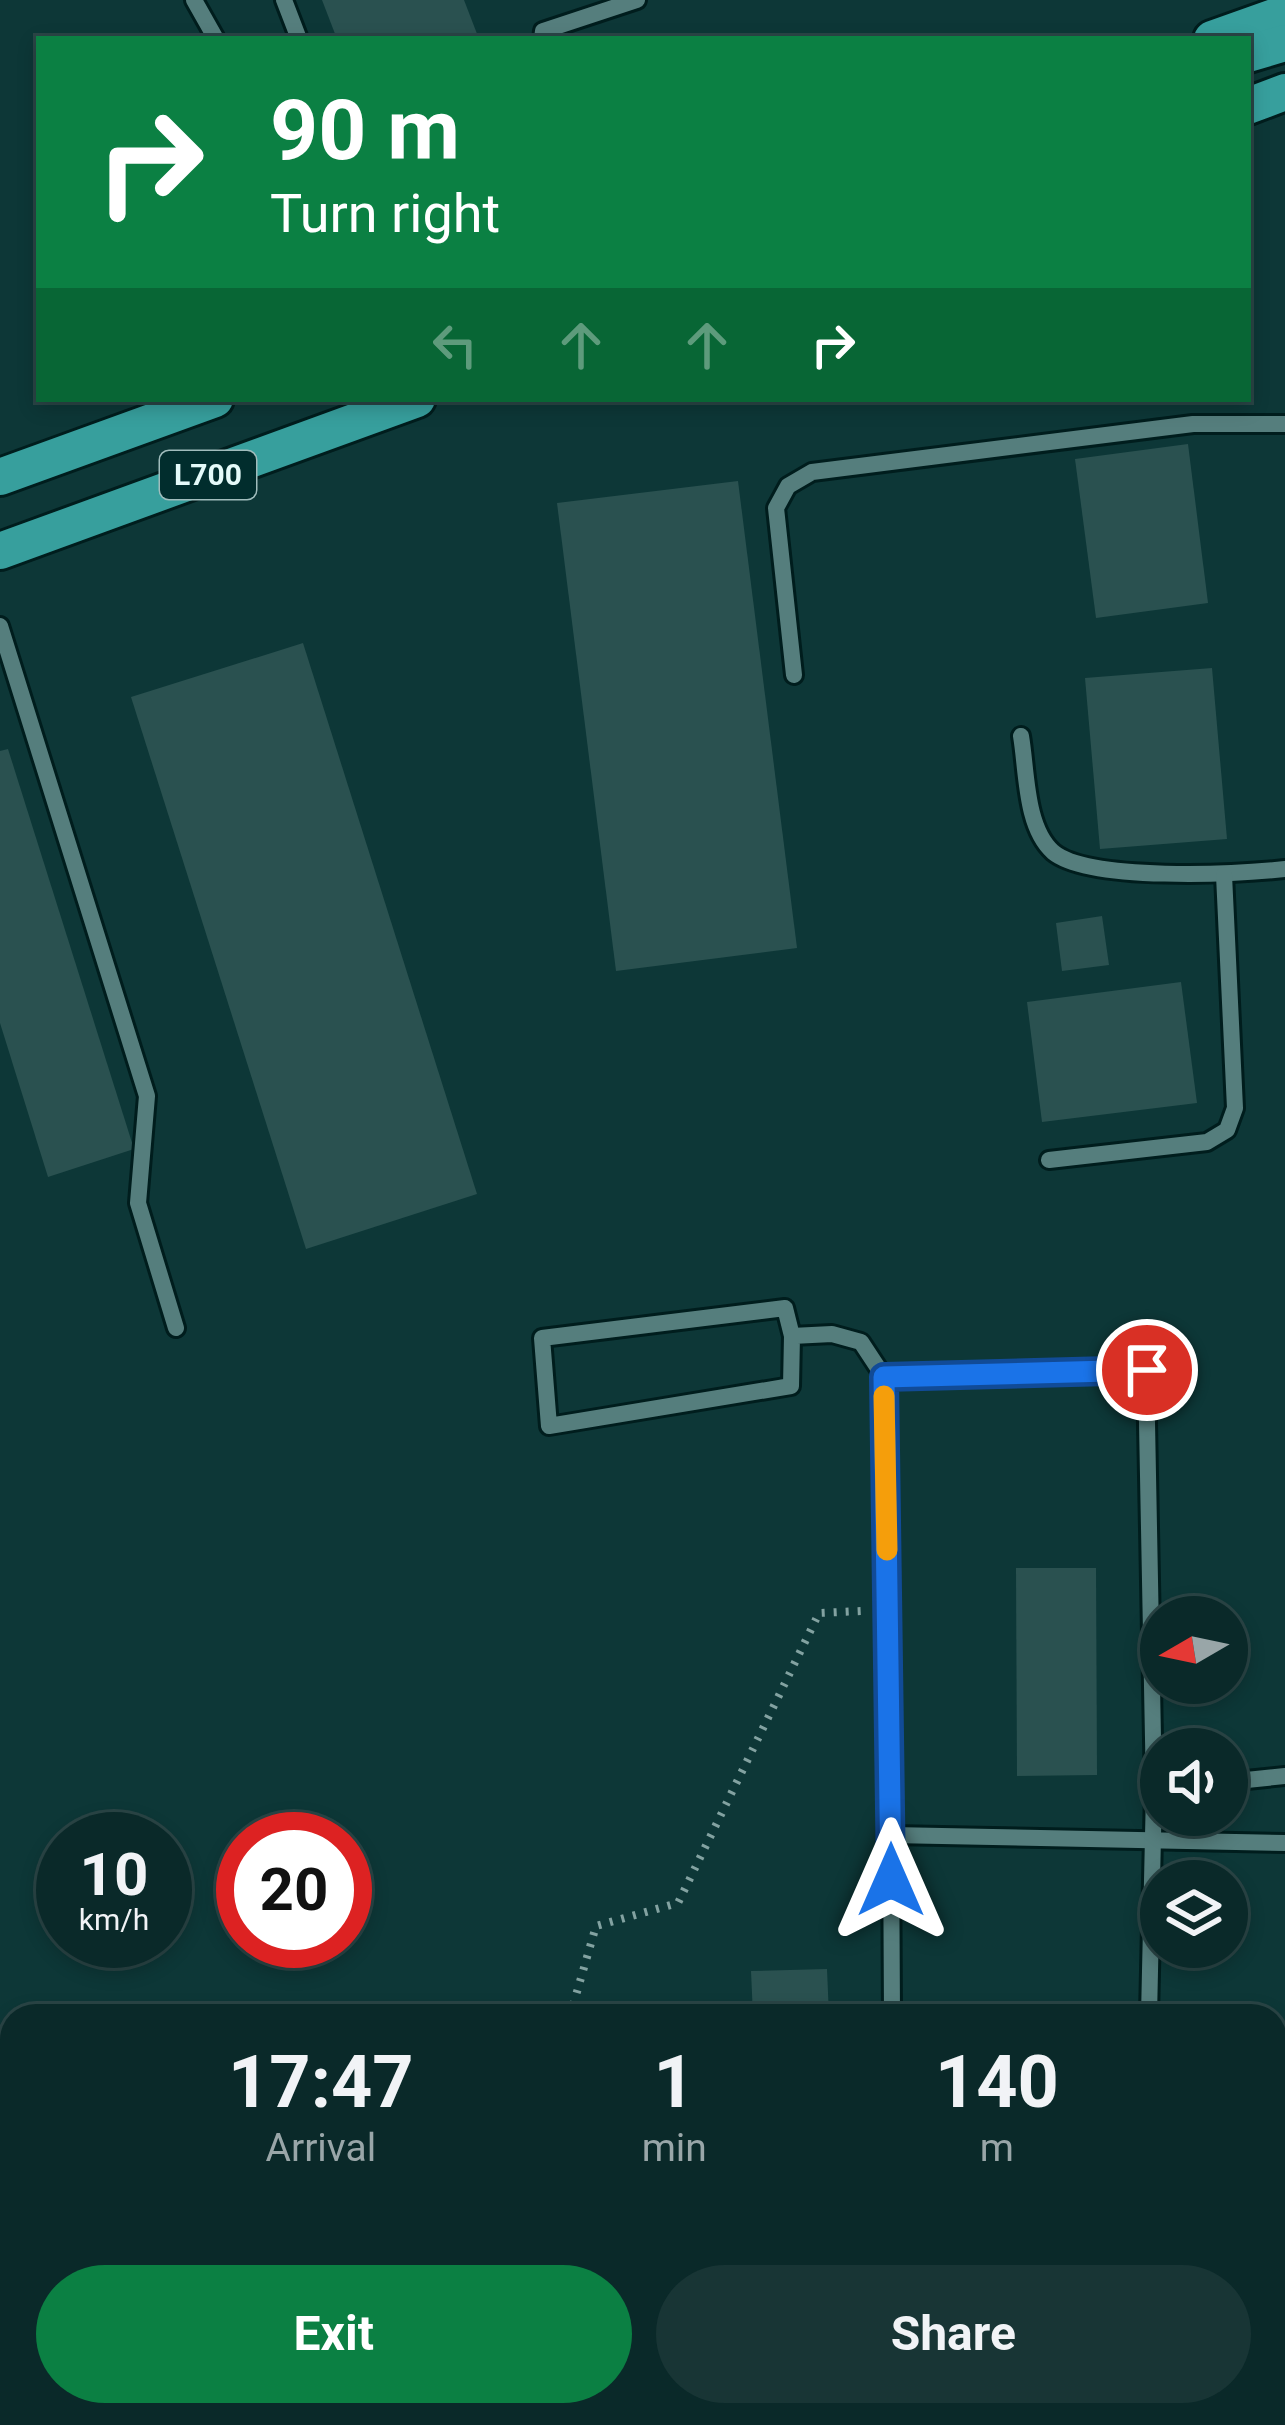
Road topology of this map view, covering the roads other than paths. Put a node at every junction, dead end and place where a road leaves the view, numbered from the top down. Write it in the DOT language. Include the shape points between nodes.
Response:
graph roads {
  1 [pos="194,0"];
  2 [pos="284,0"];
  3 [pos="637,0"];
  4 [pos="1285,13"];
  5 [pos="214,36"];
  6 [pos="298,36"];
  7 [pos="542,36"];
  8 [pos="1220,36"];
  9 [pos="1285,44"];
  10 [pos="1251,54"];
  11 [pos="1285,92"];
  12 [pos="1251,105"];
  13 [pos="1251,116"];
  14 [pos="1285,117"];
  15 [pos="206,402"];
  16 [pos="405,402"];
  17 [pos="1285,424"];
  18 [pos="0,477"];
  19 [pos="0,551"];
  20 [pos="0,626"];
  21 [pos="794,675"];
  22 [pos="1022,736"];
  23 [pos="1285,869"];
  24 [pos="1224,875"];
  25 [pos="1049,1160"];
  26 [pos="176,1328"];
  27 [pos="792,1336"];
  28 [pos="884,1377"];
  29 [pos="1156,1728"];
  30 [pos="1285,1776"];
  31 [pos="1248,1780"];
  32 [pos="891,1835"];
  33 [pos="1154,1836"];
  34 [pos="1154,1841"];
  35 [pos="1285,1844"];
  36 [pos="892,2004"];
  37 [pos="1149,2004"];
  1 -- 5 [label="lane"];
  2 -- 6 [label="lane"];
  3 -- 7 [label="lane"];
  4 -- 8 [label="main road"];
  9 -- 10 [label="main road"];
  11 -- 12 [label="main road"];
  13 -- 14 [label="main road"];
  15 -- 18 [label="main road, L700"];
  16 -- 19 [label="main road, L700"];
  17 -- 21 [label="lane" via="1193,424 812,472 788,486 776,508"];
  20 -- 26 [label="lane" via="146,1096 138,1203"];
  22 -- 24 [label="lane" via="1034,822 1054,852 1090,868"];
  23 -- 24 [label="lane"];
  24 -- 25 [label="lane" via="1235,1108 1227,1130 1207,1142"];
  27 -- 27 [label="lane" via="791,1386 549,1426 542,1338 785,1308"];
  27 -- 28 [label="lane" via="861,1342"];
  28 -- 29 [label="lane" via="1147,1370"];
  28 -- 32 [label="lane"];
  30 -- 31 [label="lane"];
  32 -- 34 [label="lane"];
  32 -- 36 [label="lane"];
  33 -- 34 [label="lane"];
  34 -- 35 [label="lane"];
  34 -- 37 [label="lane"];
}
